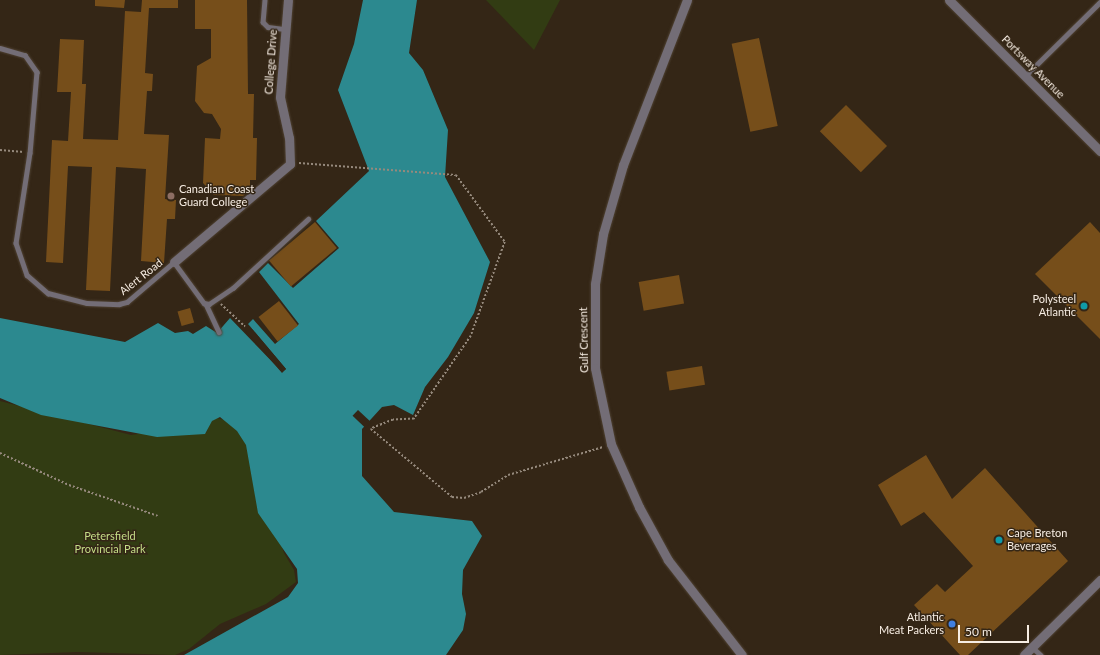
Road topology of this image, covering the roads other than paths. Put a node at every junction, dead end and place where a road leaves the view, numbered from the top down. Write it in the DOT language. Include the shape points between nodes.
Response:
graph roads {
  1 [pos="265,0"];
  2 [pos="288,0"];
  3 [pos="687,0"];
  4 [pos="949,0"];
  5 [pos="1100,2"];
  6 [pos="286,29"];
  7 [pos="0,48"];
  8 [pos="1025,76"];
  9 [pos="1100,151"];
  10 [pos="308,219"];
  11 [pos="174,262"];
  12 [pos="206,304"];
  13 [pos="219,332"];
  14 [pos="1100,580"];
  15 [pos="1032,647"];
  16 [pos="742,655"];
  17 [pos="1024,655"];
  18 [pos="1041,655"];
  1 -- 6 [label="lane" via="263,22 268,27"];
  2 -- 6 [label="street, College Drive"];
  3 -- 16 [label="street, Gulf Crescent" via="624,165 599,256 595,284 595,361 599,397 611,444 639,507 668,560"];
  4 -- 8 [label="street, Portsway Avenue"];
  5 -- 8 [label="lane"];
  6 -- 11 [label="street, College Drive" via="280,98 289,134 290,164"];
  7 -- 11 [label="lane, Alert Road" via="25,55 36,69 30,153 16,246 24,270 40,289 77,302 119,304 127,302"];
  8 -- 9 [label="street, Portsway Avenue"];
  10 -- 12 [label="lane" via="217,300"];
  11 -- 12 [label="lane, Alert Road"];
  12 -- 13 [label="lane, Alert Road"];
  14 -- 15 [label="street"];
  15 -- 17 [label="street"];
  15 -- 18 [label="lane"];
}
